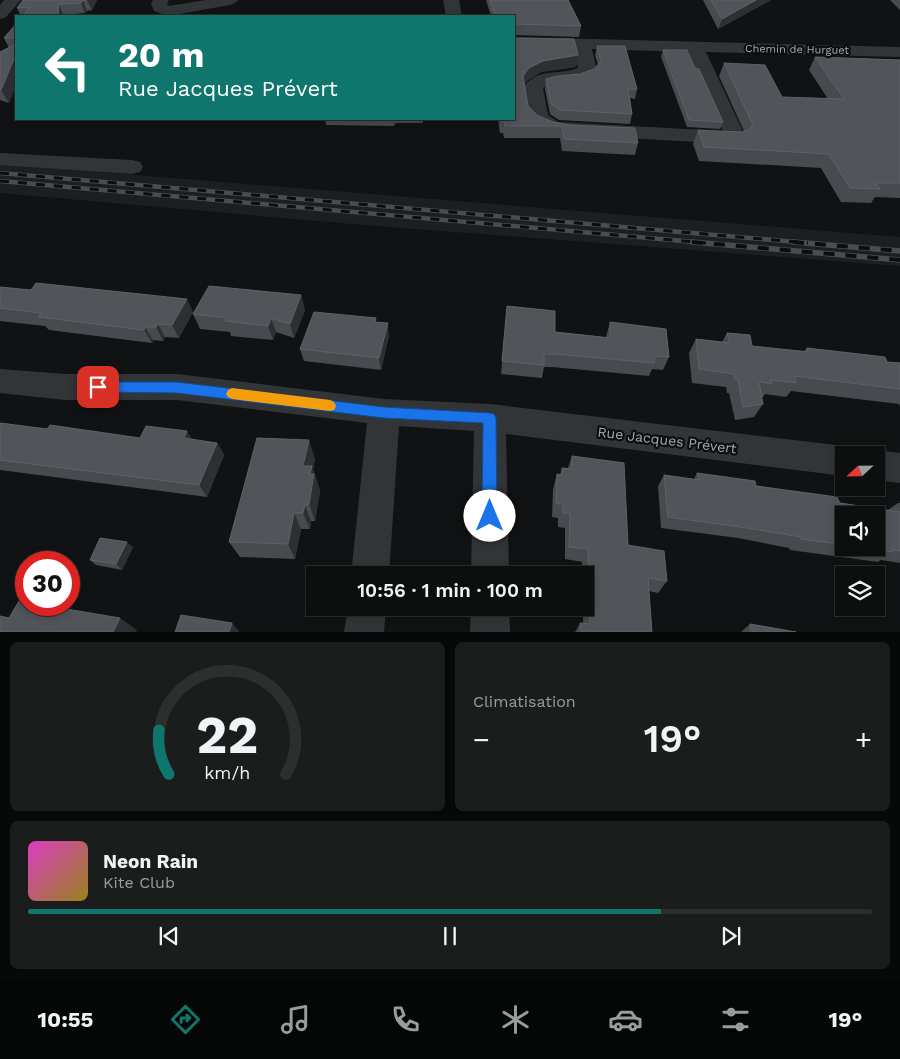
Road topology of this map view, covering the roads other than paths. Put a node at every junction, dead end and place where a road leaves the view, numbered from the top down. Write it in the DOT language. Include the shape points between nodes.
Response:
graph roads {
  1 [pos="13,0"];
  2 [pos="161,0"];
  3 [pos="230,0"];
  4 [pos="452,0"];
  5 [pos="0,14"];
  6 [pos="454,15"];
  7 [pos="515,42"];
  8 [pos="582,45"];
  9 [pos="695,47"];
  10 [pos="900,52"];
  11 [pos="0,158"];
  12 [pos="132,166"];
  13 [pos="0,381"];
  14 [pos="384,412"];
  15 [pos="490,418"];
  16 [pos="835,460"];
  17 [pos="885,466"];
  18 [pos="900,468"];
  19 [pos="371,566"];
  20 [pos="490,566"];
  21 [pos="366,616"];
  22 [pos="490,616"];
  23 [pos="364,632"];
  24 [pos="490,632"];
  1 -- 5 [label="street"];
  2 -- 3 [label="street" via="160,8 174,11"];
  4 -- 6 [label="street"];
  7 -- 8 [label="street, Chemin de Hurguet"];
  8 -- 9 [label="street, Chemin de Hurguet"];
  8 -- 9 [label="street" via="588,71 572,77 544,78 533,88 539,118 553,127 736,138"];
  9 -- 10 [label="street, Chemin de Hurguet"];
  11 -- 12 [label="street"];
  13 -- 14 [label="street, Rue Jacques Prévert" via="65,387 177,388"];
  14 -- 15 [label="street, Rue Jacques Prévert"];
  14 -- 19 [label="street"];
  15 -- 16 [label="street, Rue Jacques Prévert"];
  15 -- 20 [label="street"];
  17 -- 18 [label="street"];
  21 -- 23 [label="street"];
  22 -- 24 [label="street"];
}
